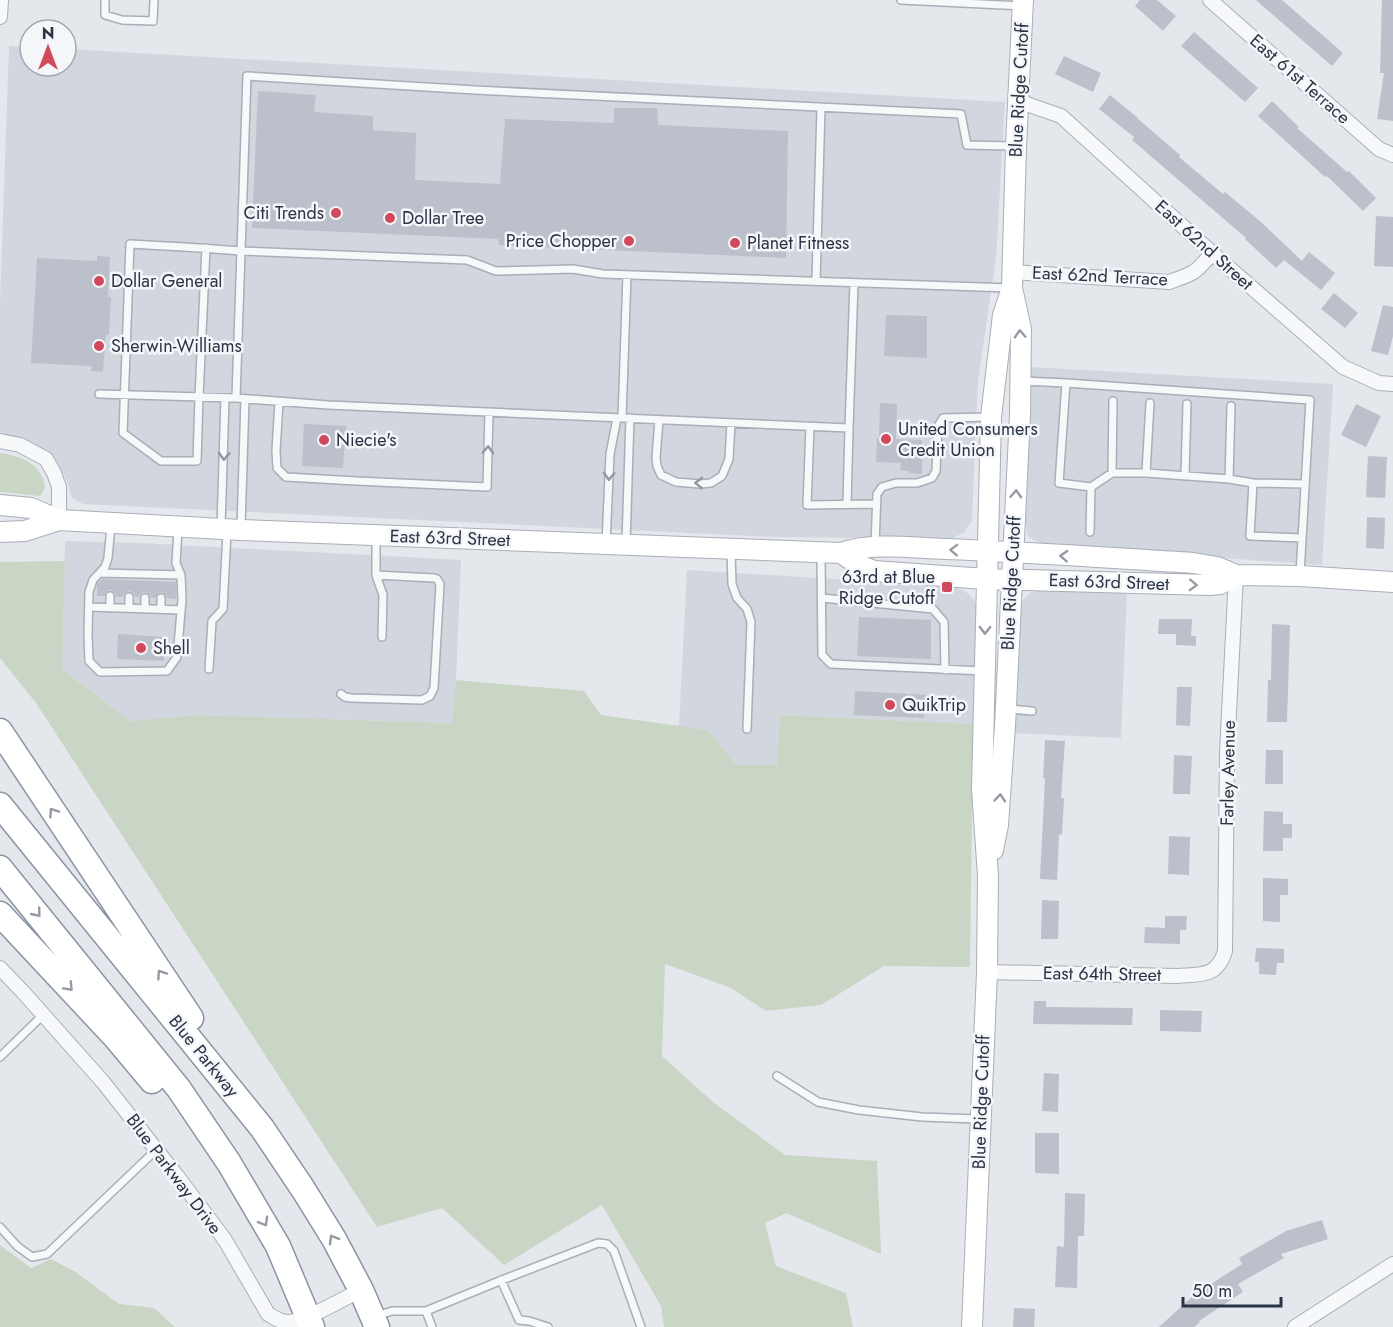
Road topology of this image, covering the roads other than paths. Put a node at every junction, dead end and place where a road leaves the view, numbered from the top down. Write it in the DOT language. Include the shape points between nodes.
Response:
graph roads {
  1 [pos="1,0"];
  2 [pos="105,0"];
  3 [pos="154,0"];
  4 [pos="901,0"];
  5 [pos="1210,0"];
  6 [pos="1023,3"];
  7 [pos="0,17"];
  8 [pos="1018,101"];
  9 [pos="821,108"];
  10 [pos="1016,146"];
  11 [pos="1393,155"];
  12 [pos="206,249"];
  13 [pos="241,251"];
  14 [pos="1212,253"];
  15 [pos="627,275"];
  16 [pos="1012,280"];
  17 [pos="816,281"];
  18 [pos="854,283"];
  19 [pos="1021,380"];
  20 [pos="1066,383"];
  21 [pos="1393,384"];
  22 [pos="99,394"];
  23 [pos="125,396"];
  24 [pos="199,397"];
  25 [pos="225,398"];
  26 [pos="236,398"];
  27 [pos="245,399"];
  28 [pos="279,402"];
  29 [pos="1113,402"];
  30 [pos="1150,403"];
  31 [pos="1187,404"];
  32 [pos="1231,406"];
  33 [pos="489,412"];
  34 [pos="991,417"];
  35 [pos="623,418"];
  36 [pos="659,420"];
  37 [pos="731,423"];
  38 [pos="810,427"];
  39 [pos="849,428"];
  40 [pos="0,441"];
  41 [pos="1112,473"];
  42 [pos="1146,473"];
  43 [pos="1185,476"];
  44 [pos="1229,479"];
  45 [pos="1253,483"];
  46 [pos="1305,484"];
  47 [pos="1090,487"];
  48 [pos="847,504"];
  49 [pos="876,504"];
  50 [pos="0,506"];
  51 [pos="59,520"];
  52 [pos="111,523"];
  53 [pos="178,527"];
  54 [pos="230,529"];
  55 [pos="0,532"];
  56 [pos="1090,532"];
  57 [pos="376,535"];
  58 [pos="1302,538"];
  59 [pos="606,544"];
  60 [pos="626,545"];
  61 [pos="875,547"];
  62 [pos="731,549"];
  63 [pos="987,551"];
  64 [pos="831,553"];
  65 [pos="1013,553"];
  66 [pos="100,573"];
  67 [pos="181,575"];
  68 [pos="376,575"];
  69 [pos="1236,575"];
  70 [pos="1300,576"];
  71 [pos="987,579"];
  72 [pos="1011,580"];
  73 [pos="1393,582"];
  74 [pos="110,596"];
  75 [pos="129,597"];
  76 [pos="145,598"];
  77 [pos="161,598"];
  78 [pos="822,598"];
  79 [pos="89,607"];
  80 [pos="110,608"];
  81 [pos="129,608"];
  82 [pos="145,609"];
  83 [pos="161,609"];
  84 [pos="181,610"];
  85 [pos="382,637"];
  86 [pos="209,669"];
  87 [pos="945,670"];
  88 [pos="984,671"];
  89 [pos="341,694"];
  90 [pos="1006,709"];
  91 [pos="1032,711"];
  92 [pos="747,729"];
  93 [pos="0,731"];
  94 [pos="0,804"];
  95 [pos="0,868"];
  96 [pos="987,876"];
  97 [pos="0,914"];
  98 [pos="0,968"];
  99 [pos="1216,968"];
  100 [pos="987,972"];
  101 [pos="44,1016"];
  102 [pos="0,1057"];
  103 [pos="777,1076"];
  104 [pos="981,1120"];
  105 [pos="262,1128"];
  106 [pos="157,1149"];
  107 [pos="243,1185"];
  108 [pos="0,1227"];
  109 [pos="1393,1264"];
  110 [pos="501,1280"];
  111 [pos="361,1290"];
  112 [pos="426,1311"];
  113 [pos="310,1322"];
  114 [pos="375,1322"];
  115 [pos="432,1327"];
  116 [pos="548,1327"];
  117 [pos="641,1327"];
  118 [pos="972,1327"];
  119 [pos="1295,1327"];
  1 -- 7 [label="street"];
  2 -- 3 [label="lane" via="105,15 153,21"];
  4 -- 6 [label="lane"];
  5 -- 11 [label="street, East 61st Terrace" via="1379,149"];
  6 -- 8 [label="main road, Blue Ridge Cutoff"];
  8 -- 10 [label="main road, Blue Ridge Cutoff"];
  8 -- 14 [label="street, East 62nd Street" via="1061,116"];
  9 -- 10 [label="lane" via="961,114 967,145"];
  9 -- 13 [label="lane" via="247,76"];
  9 -- 17 [label="lane"];
  10 -- 16 [label="main road, Blue Ridge Cutoff"];
  12 -- 13 [label="lane"];
  12 -- 23 [label="lane" via="130,244"];
  12 -- 24 [label="lane"];
  13 -- 15 [label="lane" via="466,260 496,271 573,269"];
  13 -- 26 [label="lane"];
  14 -- 16 [label="street, East 62nd Terrace" via="1192,274 1169,282"];
  14 -- 21 [label="street, East 62nd Street" via="1343,367 1379,383"];
  15 -- 17 [label="lane"];
  15 -- 35 [label="lane"];
  16 -- 18 [label="lane"];
  19 -- 16 [label="main road, Blue Ridge Cutoff, one-way" via="1021,329"];
  16 -- 34 [label="main road, Blue Ridge Cutoff" via="1003,315"];
  17 -- 18 [label="lane"];
  18 -- 39 [label="lane"];
  19 -- 20 [label="lane"];
  65 -- 19 [label="main road, Blue Ridge Cutoff, one-way"];
  20 -- 46 [label="lane" via="1310,400"];
  20 -- 47 [label="lane" via="1059,483"];
  22 -- 23 [label="lane"];
  23 -- 24 [label="lane"];
  23 -- 24 [label="lane" via="123,433 161,461 197,461"];
  24 -- 25 [label="lane"];
  25 -- 26 [label="lane"];
  25 -- 54 [label="lane, one-way"];
  26 -- 27 [label="lane"];
  27 -- 28 [label="lane"];
  27 -- 54 [label="lane"];
  28 -- 33 [label="lane"];
  28 -- 33 [label="lane, one-way" via="276,450 278,468 286,477 356,482 487,487"];
  29 -- 41 [label="lane"];
  30 -- 42 [label="lane"];
  31 -- 43 [label="lane"];
  32 -- 44 [label="lane"];
  33 -- 35 [label="lane"];
  34 -- 49 [label="lane" via="943,418 938,426 936,471 932,478 882,487"];
  34 -- 63 [label="main road, Blue Ridge Cutoff"];
  35 -- 36 [label="lane"];
  35 -- 59 [label="lane, one-way" via="609,454"];
  35 -- 60 [label="lane"];
  36 -- 37 [label="lane"];
  37 -- 36 [label="lane, one-way" via="729,459 722,476 711,483 684,483 661,475 657,466"];
  37 -- 38 [label="lane"];
  38 -- 39 [label="lane"];
  38 -- 48 [label="lane" via="807,505"];
  39 -- 48 [label="lane"];
  40 -- 51 [label="street" via="21,445 46,459 59,487"];
  41 -- 42 [label="lane"];
  41 -- 47 [label="lane"];
  42 -- 43 [label="lane"];
  43 -- 44 [label="lane"];
  44 -- 45 [label="lane"];
  45 -- 46 [label="lane"];
  45 -- 58 [label="lane" via="1250,536"];
  46 -- 58 [label="lane"];
  47 -- 56 [label="lane"];
  48 -- 49 [label="lane"];
  49 -- 61 [label="lane"];
  50 -- 51 [label="main road, East 63rd Street" via="31,508"];
  51 -- 52 [label="main road, East 63rd Street"];
  51 -- 55 [label="main road, East 63rd Street" via="25,531"];
  52 -- 53 [label="main road, East 63rd Street"];
  52 -- 66 [label="lane" via="108,558"];
  53 -- 54 [label="main road, East 63rd Street"];
  53 -- 67 [label="lane" via="176,563"];
  54 -- 57 [label="main road, East 63rd Street"];
  54 -- 86 [label="lane" via="223,609 212,621"];
  57 -- 59 [label="main road, East 63rd Street"];
  57 -- 68 [label="lane"];
  58 -- 70 [label="lane"];
  59 -- 60 [label="main road, East 63rd Street"];
  60 -- 62 [label="main road, East 63rd Street"];
  63 -- 61 [label="main road, East 63rd Street, one-way"];
  61 -- 64 [label="main road, East 63rd Street"];
  62 -- 64 [label="main road, East 63rd Street"];
  62 -- 92 [label="lane" via="736,598 747,609 752,622"];
  63 -- 65 [label="main road, East 63rd Street"];
  63 -- 71 [label="main road, Blue Ridge Cutoff"];
  64 -- 71 [label="main road, East 63rd Street" via="874,572"];
  64 -- 78 [label="lane"];
  69 -- 65 [label="main road, East 63rd Street, one-way" via="1193,563"];
  65 -- 72 [label="main road, Blue Ridge Cutoff"];
  66 -- 67 [label="lane" via="162,578"];
  66 -- 79 [label="lane" via="89,592"];
  67 -- 84 [label="lane"];
  68 -- 85 [label="lane" via="383,595"];
  68 -- 89 [label="lane" via="439,581 434,688 422,700 345,698"];
  69 -- 70 [label="main road, East 63rd Street"];
  72 -- 69 [label="main road, East 63rd Street, one-way" via="1210,585"];
  69 -- 99 [label="street, Farley Avenue" via="1227,753 1225,951"];
  70 -- 73 [label="main road, East 63rd Street"];
  71 -- 72 [label="main road, East 63rd Street"];
  71 -- 88 [label="main road, Blue Ridge Cutoff, one-way"];
  72 -- 90 [label="main road, Blue Ridge Cutoff"];
  74 -- 80 [label="lane"];
  75 -- 81 [label="lane"];
  76 -- 82 [label="lane"];
  77 -- 83 [label="lane"];
  78 -- 87 [label="lane" via="933,609 944,622"];
  78 -- 87 [label="lane" via="822,655 831,664"];
  79 -- 80 [label="lane"];
  79 -- 84 [label="lane" via="89,662 100,672 167,671 177,657"];
  80 -- 81 [label="lane"];
  81 -- 82 [label="lane"];
  82 -- 83 [label="lane"];
  83 -- 84 [label="lane"];
  87 -- 88 [label="lane"];
  88 -- 96 [label="main road, Blue Ridge Cutoff" via="982,789"];
  90 -- 91 [label="lane"];
  96 -- 90 [label="main road, Blue Ridge Cutoff, one-way" via="998,825"];
  105 -- 93 [label="highway, one-way"];
  94 -- 105 [label="highway, Blue Parkway"];
  95 -- 107 [label="highway, one-way" via="180,1089"];
  96 -- 100 [label="main road, Blue Ridge Cutoff"];
  97 -- 107 [label="highway, one-way" via="116,1038"];
  98 -- 101 [label="street, Blue Parkway Drive"];
  99 -- 100 [label="street, East 64th Street" via="1205,974 1177,976"];
  100 -- 104 [label="main road, Blue Ridge Cutoff"];
  101 -- 102 [label="lane"];
  101 -- 106 [label="street, Blue Parkway Drive"];
  103 -- 104 [label="lane" via="818,1102 922,1117"];
  104 -- 118 [label="main road, Blue Ridge Cutoff"];
  111 -- 105 [label="highway, Blue Parkway, one-way" via="322,1219"];
  106 -- 108 [label="lane" via="47,1254 32,1257"];
  106 -- 113 [label="street, Blue Parkway Drive" via="225,1240 268,1314 277,1320"];
  107 -- 113 [label="highway, one-way" via="278,1246"];
  109 -- 119 [label="street"];
  110 -- 112 [label="lane"];
  110 -- 116 [label="lane" via="519,1320"];
  110 -- 117 [label="lane" via="593,1243 608,1244"];
  111 -- 113 [label="street, Blue Parkway Drive"];
  111 -- 114 [label="highway, Blue Parkway"];
  112 -- 114 [label="lane" via="392,1311"];
  112 -- 115 [label="lane"];
}
